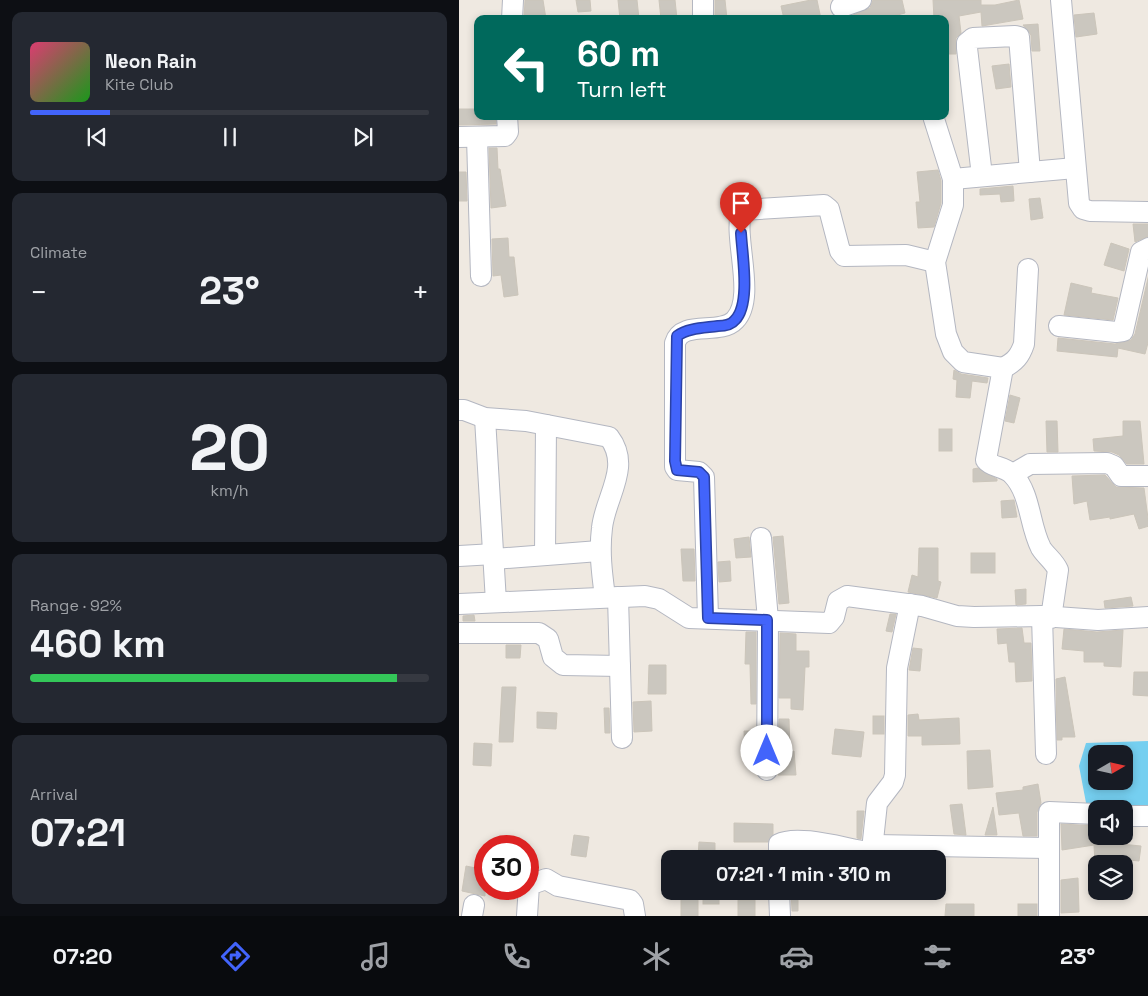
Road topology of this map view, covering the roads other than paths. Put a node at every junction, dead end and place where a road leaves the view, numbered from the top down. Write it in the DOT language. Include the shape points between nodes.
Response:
graph roads {
  1 [pos="513,0"];
  2 [pos="703,0"];
  3 [pos="861,0"];
  4 [pos="1061,0"];
  5 [pos="842,9"];
  6 [pos="512,15"];
  7 [pos="703,15"];
  8 [pos="507,120"];
  9 [pos="934,120"];
  10 [pos="468,137"];
  11 [pos="1075,168"];
  12 [pos="1031,172"];
  13 [pos="982,176"];
  14 [pos="953,179"];
  15 [pos="1148,212"];
  16 [pos="1148,248"];
  17 [pos="935,262"];
  18 [pos="1028,269"];
  19 [pos="481,276"];
  20 [pos="1059,326"];
  21 [pos="1003,368"];
  22 [pos="459,410"];
  23 [pos="485,418"];
  24 [pos="547,425"];
  25 [pos="1013,474"];
  26 [pos="1148,476"];
  27 [pos="761,538"];
  28 [pos="599,551"];
  29 [pos="545,555"];
  30 [pos="459,556"];
  31 [pos="494,557"];
  32 [pos="612,597"];
  33 [pos="496,602"];
  34 [pos="459,604"];
  35 [pos="910,604"];
  36 [pos="1047,617"];
  37 [pos="1148,617"];
  38 [pos="708,618"];
  39 [pos="767,620"];
  40 [pos="459,633"];
  41 [pos="620,666"];
  42 [pos="622,738"];
  43 [pos="1046,754"];
  44 [pos="767,770"];
  45 [pos="1088,814"];
  46 [pos="1133,816"];
  47 [pos="1148,816"];
  48 [pos="874,845"];
  49 [pos="1048,848"];
  50 [pos="780,850"];
  51 [pos="855,850"];
  52 [pos="872,850"];
  53 [pos="779,900"];
  54 [pos="527,916"];
  55 [pos="635,916"];
  56 [pos="780,916"];
  57 [pos="1049,916"];
  1 -- 6 [label="street"];
  2 -- 7 [label="street"];
  3 -- 5 [label="street"];
  4 -- 11 [label="street"];
  8 -- 10 [label="street" via="507,135"];
  9 -- 14 [label="street"];
  10 -- 19 [label="street"];
  11 -- 12 [label="street"];
  11 -- 15 [label="street" via="1077,195 1083,209"];
  12 -- 13 [label="street"];
  12 -- 13 [label="street" via="1019,37 973,38 967,43 967,48"];
  13 -- 14 [label="street"];
  14 -- 17 [label="street" via="953,205"];
  16 -- 20 [label="street" via="1141,252 1123,331"];
  17 -- 21 [label="street" via="946,334 953,352 963,362"];
  17 -- 38 [label="street" via="907,255 844,256 829,209 824,205 742,210 744,291 741,310 727,325 683,332 675,343 675,467 680,471 699,472 704,477"];
  18 -- 21 [label="street" via="1024,344 1013,363"];
  21 -- 25 [label="street" via="986,460"];
  22 -- 23 [label="street"];
  23 -- 24 [label="street" via="526,420"];
  23 -- 31 [label="street"];
  24 -- 28 [label="street" via="609,437 615,446 619,458 617,482 605,509"];
  24 -- 29 [label="street"];
  25 -- 26 [label="street" via="1030,464 1107,464 1114,466 1121,476"];
  25 -- 36 [label="street" via="1042,550 1058,570"];
  27 -- 39 [label="street"];
  28 -- 29 [label="street"];
  28 -- 32 [label="street"];
  29 -- 31 [label="street"];
  30 -- 31 [label="street"];
  31 -- 33 [label="street"];
  32 -- 33 [label="street"];
  32 -- 38 [label="street" via="659,599 689,618"];
  32 -- 41 [label="street"];
  33 -- 34 [label="street"];
  35 -- 36 [label="street" via="974,617"];
  35 -- 39 [label="street" via="847,596 838,601 829,623"];
  35 -- 48 [label="street" via="897,668 895,775 877,803"];
  36 -- 37 [label="street" via="1098,620"];
  36 -- 43 [label="street"];
  38 -- 39 [label="street"];
  39 -- 44 [label="street"];
  40 -- 41 [label="street" via="539,633 548,639 553,657 563,665"];
  41 -- 42 [label="street"];
  45 -- 49 [label="street" via="1049,812"];
  46 -- 47 [label="street"];
  48 -- 49 [label="street"];
  48 -- 52 [label="street"];
  49 -- 57 [label="street"];
  50 -- 51 [label="street" via="781,842"];
  53 -- 56 [label="street"];
  54 -- 55 [label="street" via="529,885 546,879 558,886 630,900"];
}
